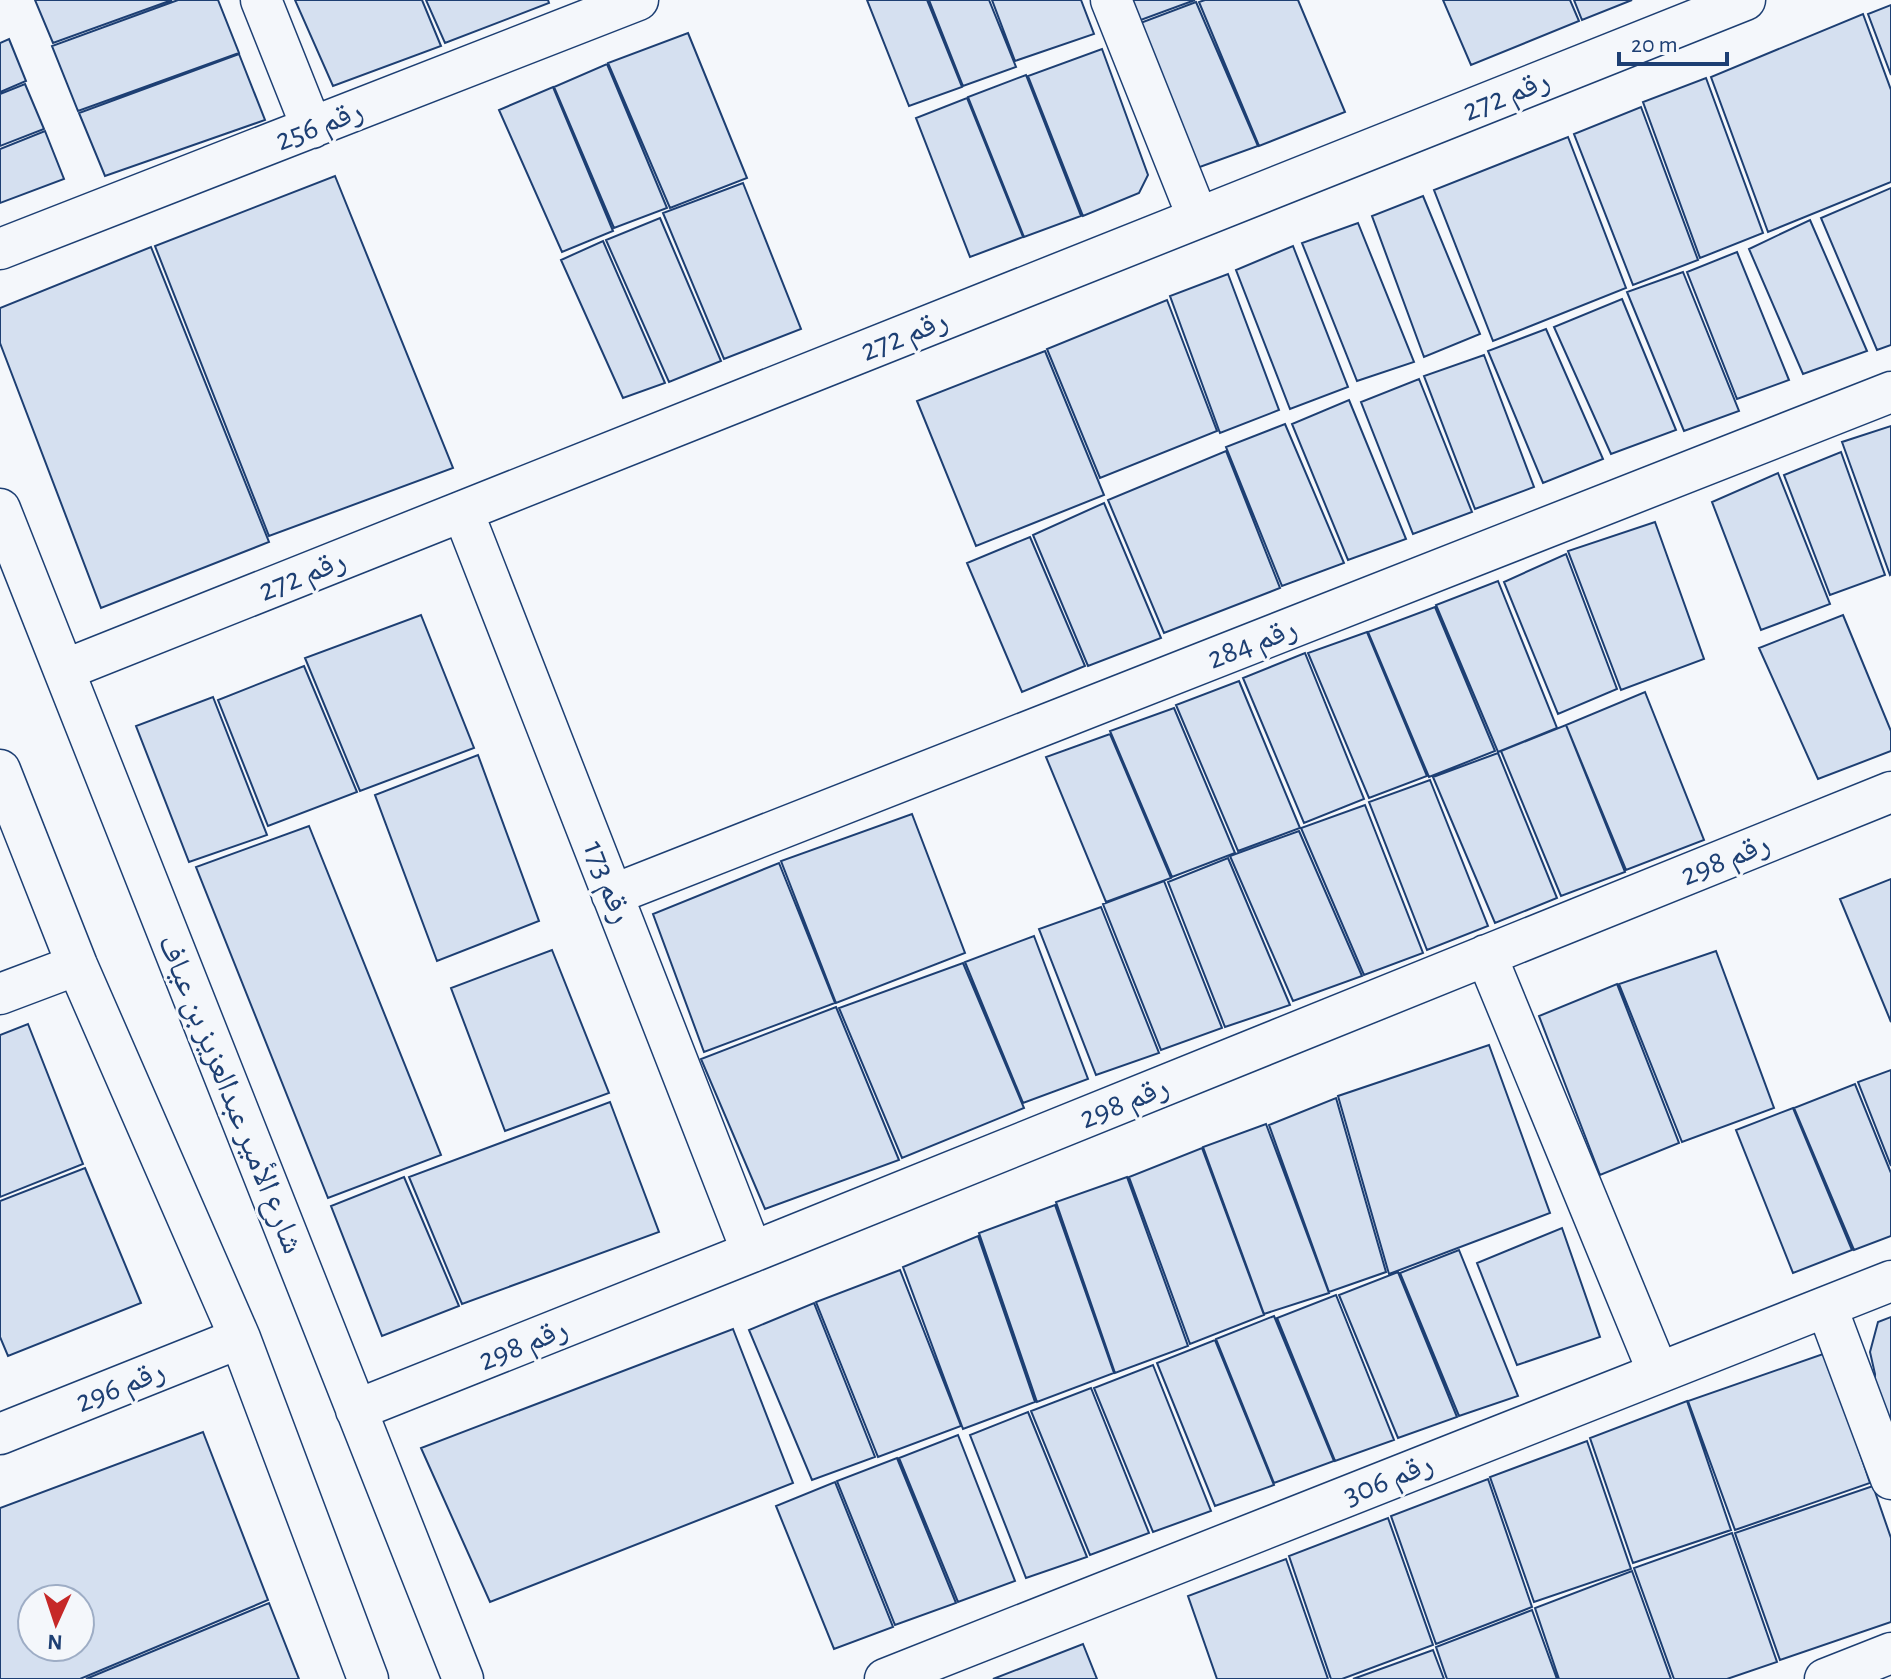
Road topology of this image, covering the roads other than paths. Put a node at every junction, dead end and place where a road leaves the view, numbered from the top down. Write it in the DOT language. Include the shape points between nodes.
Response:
graph roads {
  1 [pos="261,0"];
  2 [pos="638,0"];
  3 [pos="1111,0"];
  4 [pos="1745,0"];
  5 [pos="312,128"];
  6 [pos="1198,218"];
  7 [pos="0,249"];
  8 [pos="1891,392"];
  9 [pos="0,509"];
  10 [pos="463,512"];
  11 [pos="64,670"];
  12 [pos="0,770"];
  13 [pos="1891,792"];
  14 [pos="612,895"];
  15 [pos="1486,955"];
  16 [pos="77,965"];
  17 [pos="0,994"];
  18 [pos="752,1252"];
  19 [pos="1891,1281"];
  20 [pos="1827,1308"];
  21 [pos="240,1338"];
  22 [pos="1658,1372"];
  23 [pos="356,1410"];
  24 [pos="0,1434"];
  25 [pos="1891,1479"];
  26 [pos="1891,1653"];
  27 [pos="932,1670"];
  28 [pos="368,1679"];
  29 [pos="463,1679"];
  30 [pos="885,1679"];
  31 [pos="1825,1679"];
  1 -- 5 [label="street"];
  2 -- 5 [label="street, رقم 256"];
  3 -- 6 [label="street"];
  4 -- 6 [label="street, رقم 272"];
  5 -- 7 [label="street, رقم 256"];
  6 -- 10 [label="street, رقم 272"];
  8 -- 14 [label="street, رقم 284"];
  9 -- 11 [label="street, شارع الأمير عبدالعزيز بن عياف"];
  10 -- 11 [label="street, رقم 272"];
  10 -- 14 [label="street, رقم 173"];
  11 -- 23 [label="street, شارع الأمير عبدالعزيز بن عياف"];
  12 -- 16 [label="street"];
  13 -- 15 [label="street, رقم 298"];
  14 -- 18 [label="street, رقم 173"];
  15 -- 18 [label="street, رقم 298"];
  15 -- 22 [label="street"];
  16 -- 17 [label="street"];
  16 -- 21 [label="street"];
  18 -- 23 [label="street, رقم 298"];
  19 -- 20 [label="street, رقم 306"];
  20 -- 22 [label="street, رقم 306"];
  20 -- 25 [label="street"];
  21 -- 24 [label="street, رقم 296"];
  21 -- 28 [label="street"];
  22 -- 27 [label="street, رقم 306"];
  23 -- 29 [label="street, شارع الأمير عبدالعزيز بن عياف"];
  26 -- 31 [label="street"];
  27 -- 30 [label="street, رقم 306"];
}
